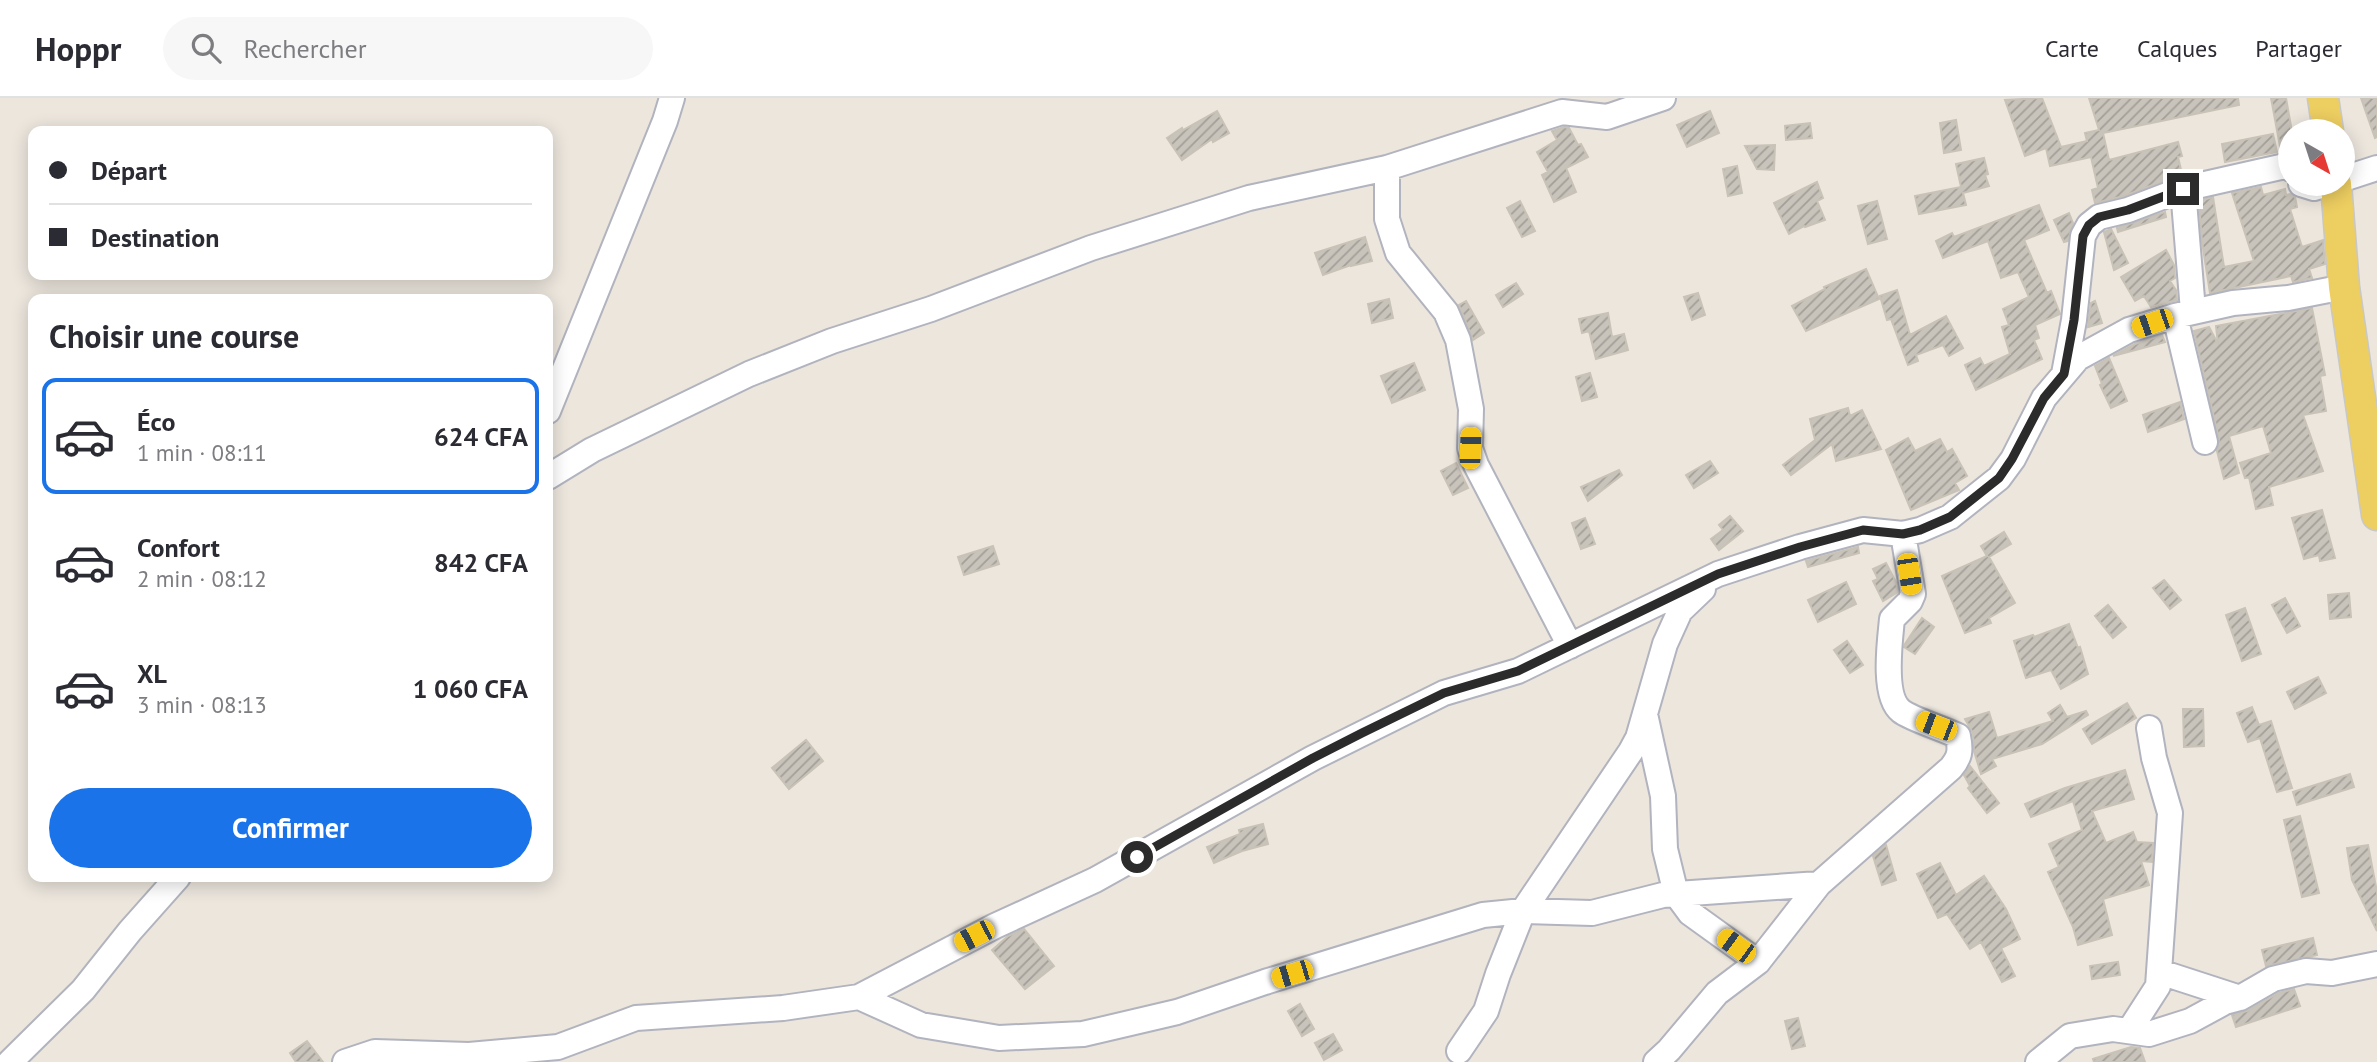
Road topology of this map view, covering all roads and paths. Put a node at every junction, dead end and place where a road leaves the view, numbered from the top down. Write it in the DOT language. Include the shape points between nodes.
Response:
graph roads {
  1 [pos="672,98"];
  2 [pos="1663,98"];
  3 [pos="2323,98"];
  4 [pos="2326,119"];
  5 [pos="1387,168"];
  6 [pos="2278,168"];
  7 [pos="2377,168"];
  8 [pos="2356,175"];
  9 [pos="2183,189"];
  10 [pos="2337,196"];
  11 [pos="2344,287"];
  12 [pos="2184,314"];
  13 [pos="2064,374"];
  14 [pos="553,399"];
  15 [pos="2205,442"];
  16 [pos="553,474"];
  17 [pos="2377,514"];
  18 [pos="1903,534"];
  19 [pos="1718,574"];
  20 [pos="1570,646"];
  21 [pos="1645,713"];
  22 [pos="2149,728"];
  23 [pos="174,882"];
  24 [pos="1819,884"];
  25 [pos="1676,894"];
  26 [pos="1522,911"];
  27 [pos="1758,962"];
  28 [pos="2377,964"];
  29 [pos="2160,972"];
  30 [pos="859,997"];
  31 [pos="2240,998"];
  32 [pos="2129,1031"];
  33 [pos="1460,1051"];
  34 [pos="10,1062"];
  35 [pos="345,1062"];
  36 [pos="1656,1062"];
  37 [pos="2038,1062"];
  1 -- 14 [label="street"];
  2 -- 5 [label="street" via="1607,117 1562,112"];
  3 -- 4 [label="main road"];
  5 -- 16 [label="street" via="1249,198 1091,248 832,341 749,374 592,450"];
  5 -- 20 [label="street" via="1387,219 1398,253 1446,312 1458,340 1471,409 1470,448 1476,465"];
  6 -- 9 [label="street"];
  7 -- 8 [label="street"];
  9 -- 12 [label="street"];
  9 -- 13 [label="street" via="2099,217 2089,225 2083,236"];
  10 -- 11 [label="main road"];
  11 -- 12 [label="street"];
  11 -- 17 [label="main road"];
  12 -- 13 [label="street" via="2129,330 2078,358"];
  12 -- 15 [label="street"];
  13 -- 18 [label="street" via="2044,398 1999,478 1950,517"];
  18 -- 19 [label="street" via="1863,530"];
  18 -- 24 [label="street" via="1913,593 1892,619 1889,680 1893,696 1900,710 1958,736 1959,757"];
  19 -- 20 [label="street"];
  19 -- 21 [label="street" via="1680,611"];
  20 -- 30 [label="street" via="1518,671 1444,693 1362,733 1095,880"];
  21 -- 25 [label="street" via="1663,796 1665,849"];
  21 -- 26 [label="street" via="1632,751"];
  22 -- 29 [label="street" via="2170,813"];
  23 -- 34 [label="street" via="83,990"];
  24 -- 25 [label="street"];
  24 -- 27 [label="street"];
  25 -- 26 [label="street" via="1592,913"];
  25 -- 27 [label="street" via="1690,913"];
  26 -- 30 [label="street" via="1483,915 1177,1012 1083,1034 999,1038 921,1025"];
  26 -- 33 [label="street" via="1486,1010"];
  27 -- 36 [label="street" via="1717,993"];
  28 -- 31 [label="street" via="2273,979"];
  29 -- 31 [label="street"];
  29 -- 32 [label="street" via="2158,986"];
  30 -- 35 [label="street" via="783,1008 636,1018 558,1047 469,1055 375,1052"];
  31 -- 32 [label="street" via="2149,1034"];
  32 -- 37 [label="street" via="2113,1028 2070,1036"];
}
